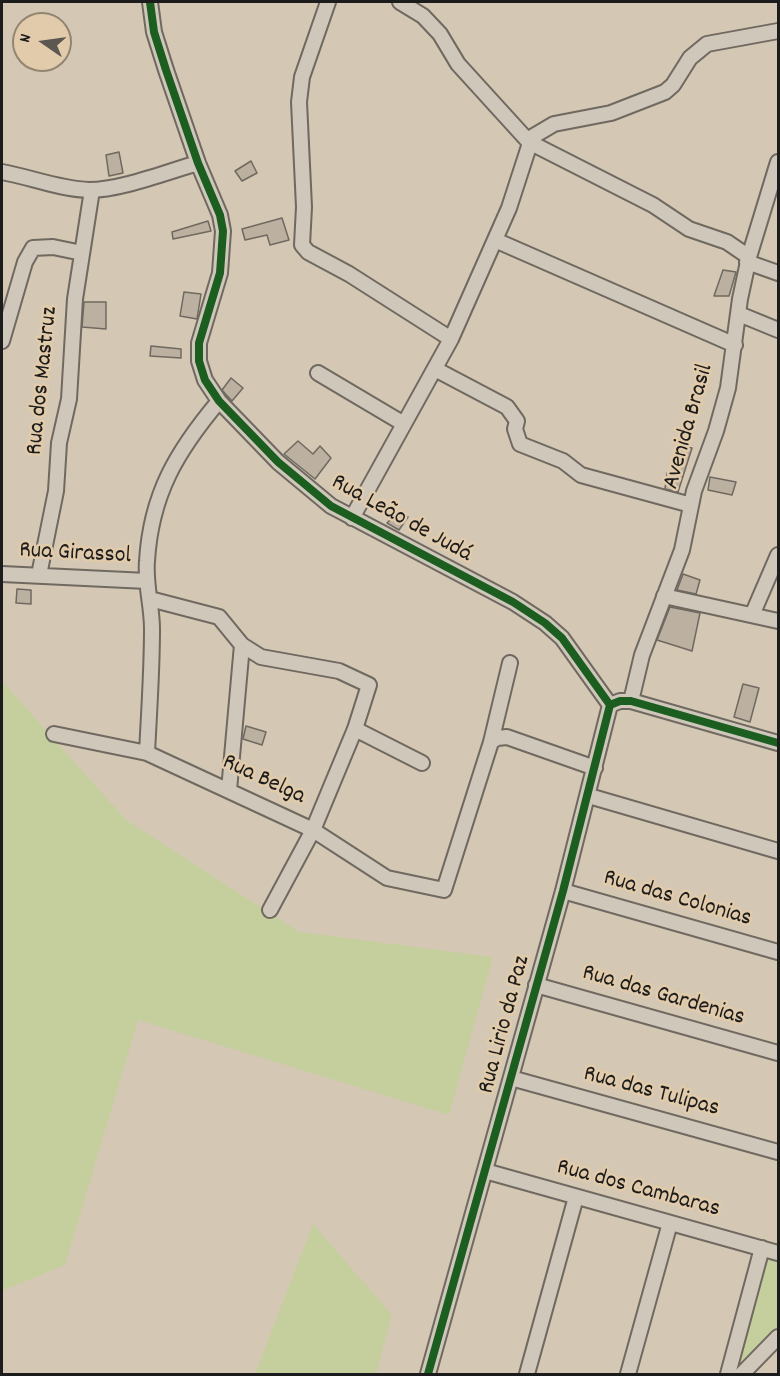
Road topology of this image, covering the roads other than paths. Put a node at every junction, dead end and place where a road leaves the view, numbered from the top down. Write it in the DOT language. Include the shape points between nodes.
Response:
graph roads {
  1 [pos="150,2"];
  2 [pos="328,2"];
  3 [pos="400,2"];
  4 [pos="778,32"];
  5 [pos="530,139"];
  6 [pos="778,162"];
  7 [pos="198,163"];
  8 [pos="2,172"];
  9 [pos="92,190"];
  10 [pos="495,240"];
  11 [pos="82,252"];
  12 [pos="748,260"];
  13 [pos="778,273"];
  14 [pos="739,314"];
  15 [pos="778,330"];
  16 [pos="451,339"];
  17 [pos="2,341"];
  18 [pos="735,345"];
  19 [pos="435,369"];
  20 [pos="318,374"];
  21 [pos="219,400"];
  22 [pos="404,424"];
  23 [pos="691,505"];
  24 [pos="352,518"];
  25 [pos="778,555"];
  26 [pos="2,574"];
  27 [pos="39,575"];
  28 [pos="147,580"];
  29 [pos="664,596"];
  30 [pos="150,599"];
  31 [pos="753,613"];
  32 [pos="778,621"];
  33 [pos="242,645"];
  34 [pos="510,663"];
  35 [pos="631,700"];
  36 [pos="610,705"];
  37 [pos="355,729"];
  38 [pos="54,734"];
  39 [pos="491,742"];
  40 [pos="778,743"];
  41 [pos="147,753"];
  42 [pos="422,764"];
  43 [pos="595,768"];
  44 [pos="229,790"];
  45 [pos="589,796"];
  46 [pos="313,830"];
  47 [pos="778,851"];
  48 [pos="563,891"];
  49 [pos="270,910"];
  50 [pos="778,952"];
  51 [pos="536,985"];
  52 [pos="778,1053"];
  53 [pos="511,1078"];
  54 [pos="778,1152"];
  55 [pos="485,1171"];
  56 [pos="576,1197"];
  57 [pos="670,1223"];
  58 [pos="762,1248"];
  59 [pos="778,1253"];
  60 [pos="778,1337"];
  61 [pos="428,1374"];
  62 [pos="527,1374"];
  63 [pos="628,1374"];
  64 [pos="728,1374"];
  65 [pos="742,1374"];
  1 -- 7 [label="street, Rua Leão de Judá" via="154,32"];
  2 -- 16 [label="street" via="302,77 299,102 302,245"];
  3 -- 5 [label="street" via="423,16 469,77"];
  4 -- 5 [label="street" via="707,44 690,58 665,92 611,113 554,124"];
  5 -- 10 [label="street" via="519,180"];
  5 -- 12 [label="street" via="653,205 689,229 727,242"];
  6 -- 12 [label="street, Avenida Brasil"];
  7 -- 9 [label="street"];
  7 -- 21 [label="street, Rua Leão de Judá" via="223,231 220,273 199,343 205,380"];
  8 -- 9 [label="street"];
  9 -- 11 [label="street, Rua dos Mastruz"];
  10 -- 16 [label="street"];
  10 -- 18 [label="street"];
  11 -- 17 [label="street" via="33,248 25,262"];
  11 -- 27 [label="street, Rua dos Mastruz" via="72,330 69,399"];
  12 -- 13 [label="street"];
  12 -- 14 [label="street, Avenida Brasil"];
  14 -- 15 [label="street"];
  14 -- 18 [label="street, Avenida Brasil"];
  16 -- 19 [label="street"];
  18 -- 23 [label="street, Avenida Brasil" via="716,431"];
  19 -- 22 [label="street"];
  19 -- 23 [label="street" via="507,407 517,421 519,444 563,460 581,475"];
  20 -- 22 [label="street"];
  21 -- 24 [label="street, Rua Leão de Judá" via="278,462 312,492"];
  21 -- 28 [label="street" via="187,439 165,483 150,532"];
  22 -- 24 [label="street"];
  23 -- 29 [label="street, Avenida Brasil" via="682,550"];
  24 -- 36 [label="street, Rua Leão de Judá" via="545,623 562,638"];
  25 -- 31 [label="street"];
  26 -- 27 [label="street, Rua Girassol"];
  27 -- 28 [label="street, Rua Girassol"];
  28 -- 30 [label="street"];
  29 -- 31 [label="street"];
  29 -- 35 [label="street, Avenida Brasil" via="642,655"];
  30 -- 33 [label="street" via="219,617"];
  30 -- 41 [label="street"];
  31 -- 32 [label="street"];
  33 -- 37 [label="street" via="261,657 339,671 364,681 369,690"];
  33 -- 44 [label="street"];
  34 -- 39 [label="street"];
  35 -- 36 [label="street"];
  35 -- 40 [label="street"];
  36 -- 43 [label="street, Rua Lirio da Paz"];
  37 -- 42 [label="street"];
  37 -- 46 [label="street"];
  38 -- 41 [label="street, Rua Belga"];
  39 -- 43 [label="street" via="507,737"];
  39 -- 46 [label="street, Rua Belga" via="444,890 387,878"];
  41 -- 44 [label="street, Rua Belga"];
  43 -- 45 [label="street, Rua Lirio da Paz"];
  44 -- 46 [label="street, Rua Belga"];
  45 -- 47 [label="street"];
  45 -- 48 [label="street, Rua Lirio da Paz"];
  46 -- 49 [label="street"];
  48 -- 50 [label="street, Rua das Colonias"];
  48 -- 51 [label="street, Rua Lirio da Paz"];
  51 -- 52 [label="street, Rua das Gardenias"];
  51 -- 53 [label="street, Rua Lirio da Paz"];
  53 -- 54 [label="street, Rua das Tulipas"];
  53 -- 55 [label="street, Rua Lirio da Paz"];
  55 -- 56 [label="street, Rua dos Cambaras"];
  55 -- 61 [label="street, Rua Lirio da Paz"];
  56 -- 57 [label="street, Rua dos Cambaras"];
  56 -- 62 [label="street"];
  57 -- 58 [label="street, Rua dos Cambaras"];
  57 -- 63 [label="street"];
  58 -- 59 [label="street, Rua dos Cambaras"];
  58 -- 64 [label="street"];
  60 -- 65 [label="street"];
}
